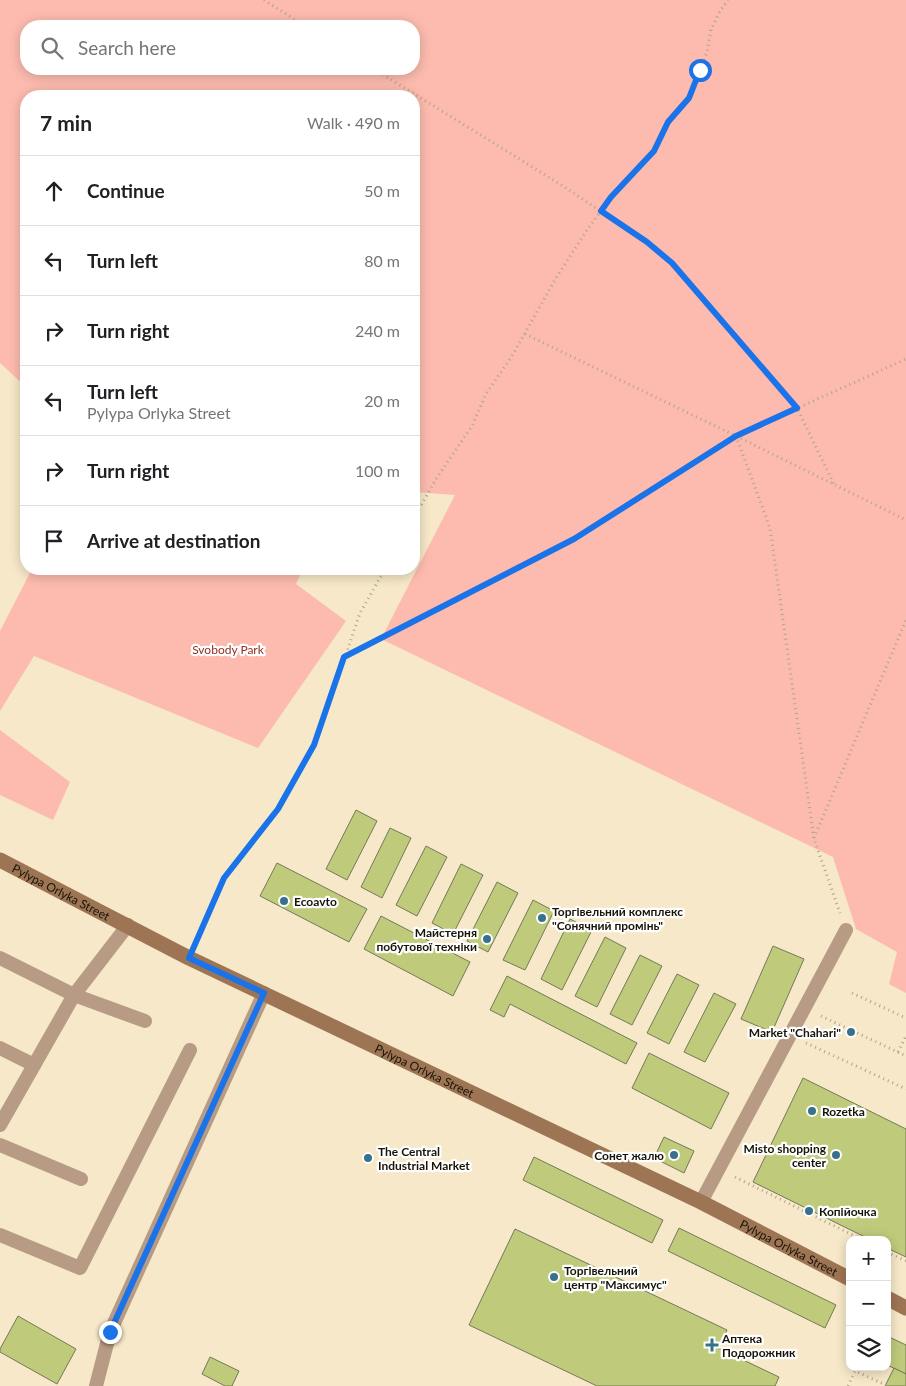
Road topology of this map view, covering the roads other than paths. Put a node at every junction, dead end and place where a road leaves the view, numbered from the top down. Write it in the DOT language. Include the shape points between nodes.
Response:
graph roads {
  1 [pos="0,860"];
  2 [pos="128,925"];
  3 [pos="846,930"];
  4 [pos="0,958"];
  5 [pos="264,993"];
  6 [pos="74,994"];
  7 [pos="145,1021"];
  8 [pos="0,1048"];
  9 [pos="190,1050"];
  10 [pos="34,1065"];
  11 [pos="0,1125"];
  12 [pos="0,1145"];
  13 [pos="81,1178"];
  14 [pos="701,1202"];
  15 [pos="0,1234"];
  16 [pos="846,1277"];
  17 [pos="891,1300"];
  18 [pos="906,1308"];
  19 [pos="96,1386"];
  1 -- 2 [label="main road, Pylypa Orlyka Street"];
  2 -- 5 [label="main road, Pylypa Orlyka Street"];
  2 -- 6 [label="lane"];
  3 -- 14 [label="lane"];
  4 -- 6 [label="lane"];
  5 -- 14 [label="main road, Pylypa Orlyka Street"];
  5 -- 19 [label="lane" via="110,1332"];
  6 -- 7 [label="lane"];
  6 -- 10 [label="lane"];
  8 -- 10 [label="lane"];
  9 -- 15 [label="lane" via="80,1268"];
  10 -- 11 [label="lane"];
  12 -- 13 [label="lane"];
  14 -- 16 [label="main road, Pylypa Orlyka Street"];
  17 -- 18 [label="main road"];
}
